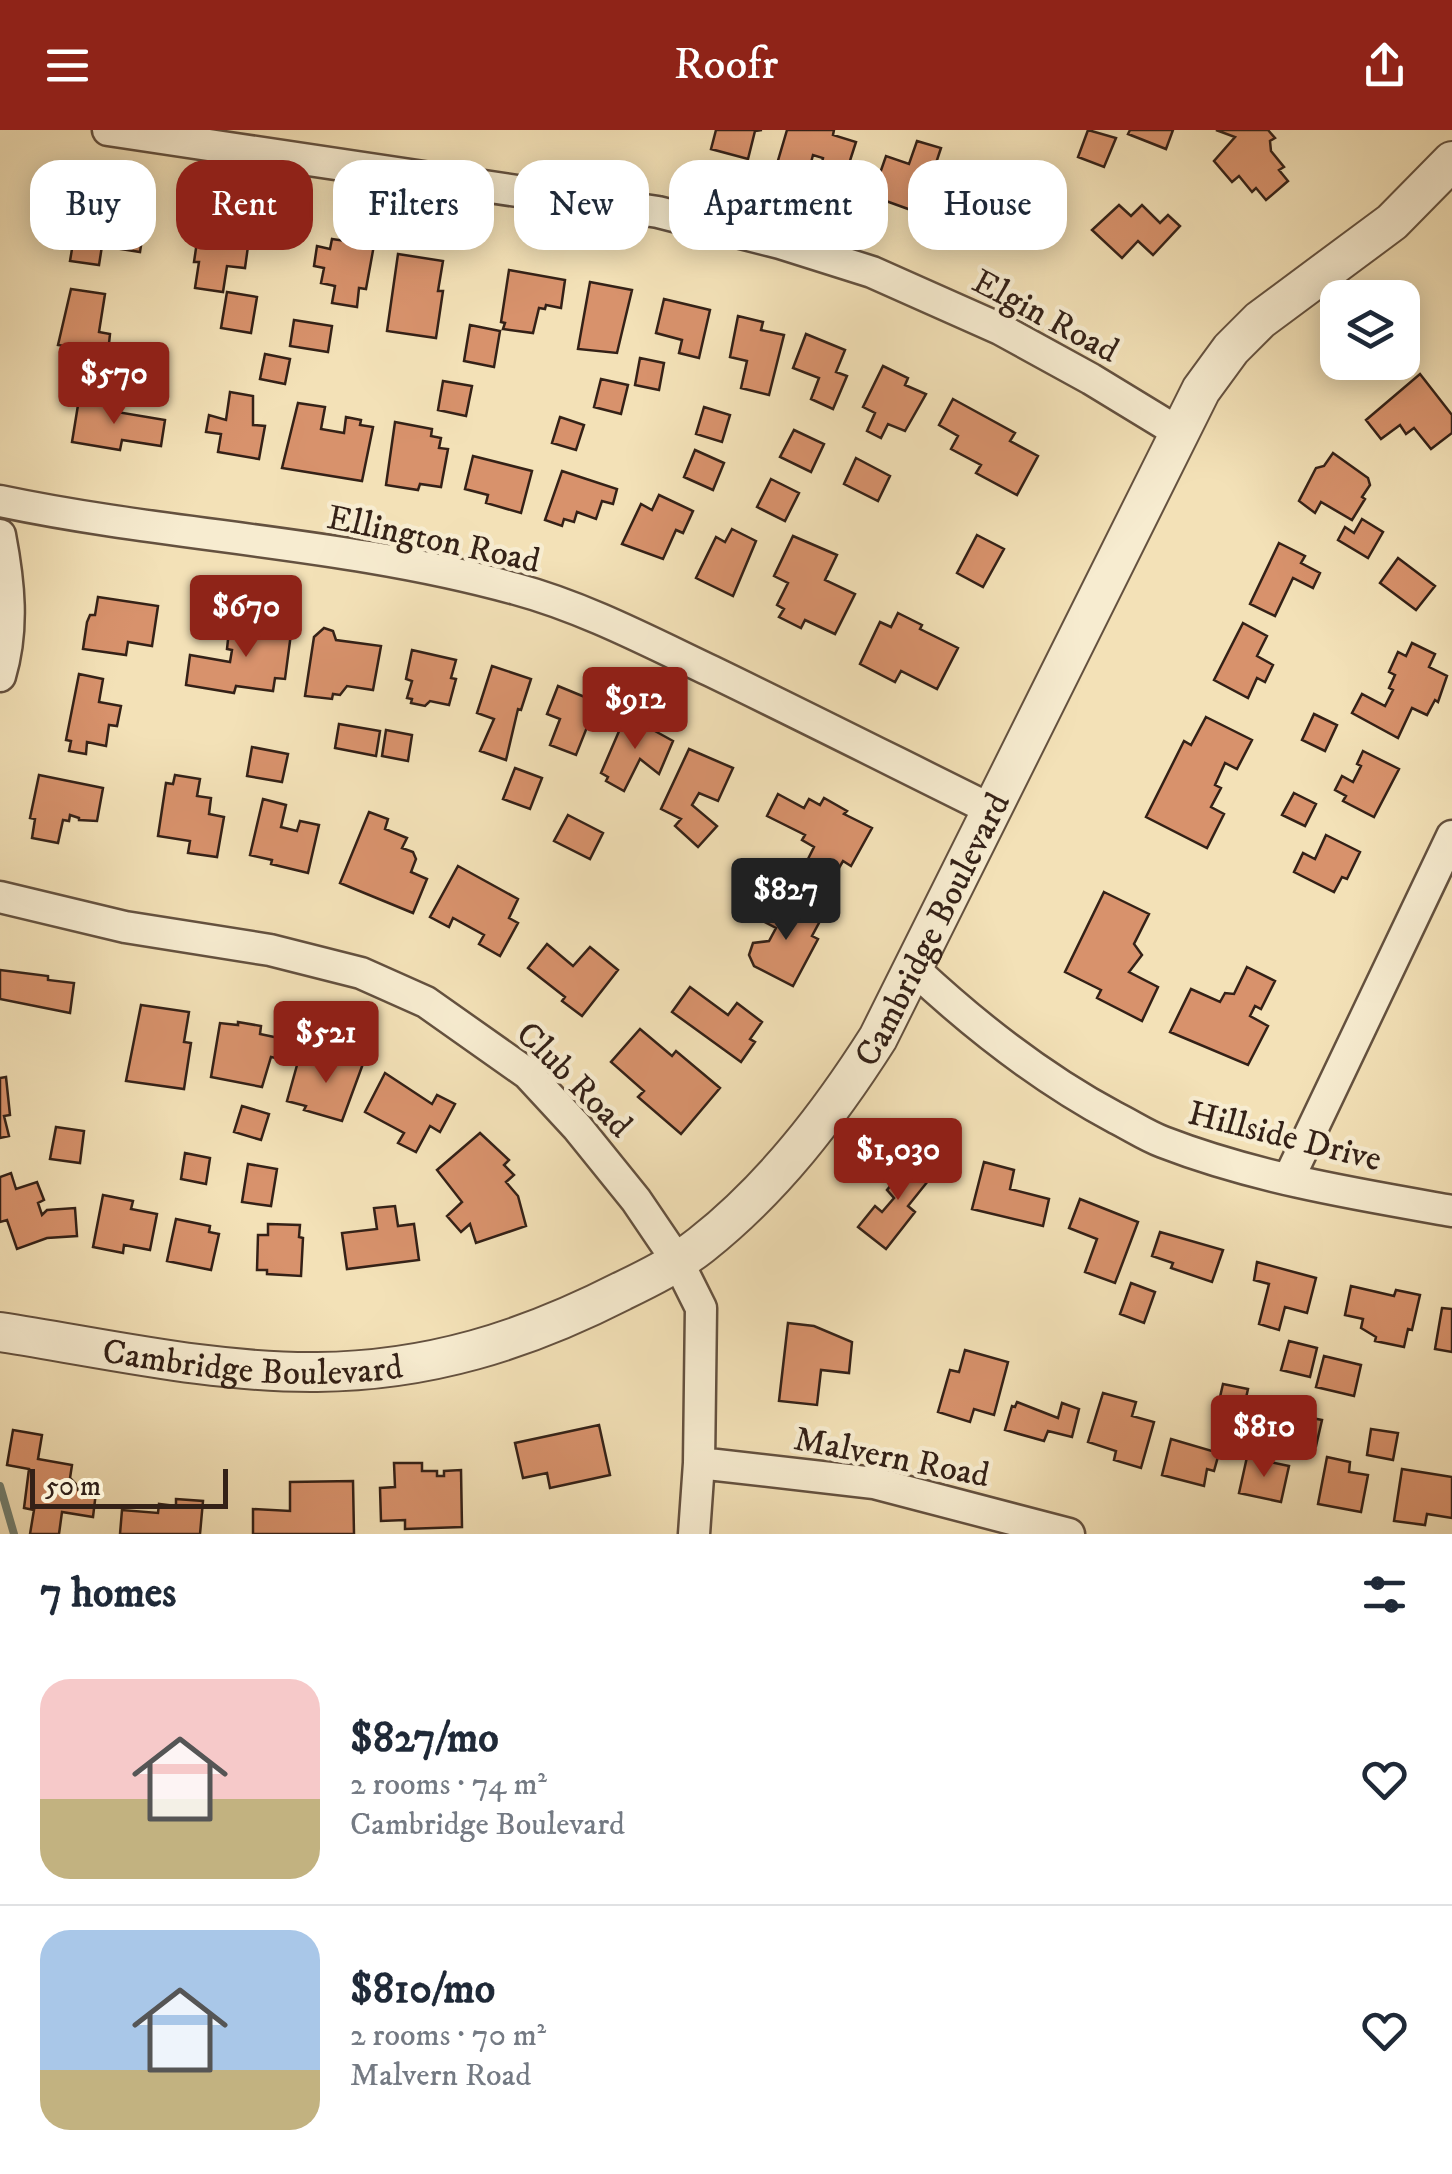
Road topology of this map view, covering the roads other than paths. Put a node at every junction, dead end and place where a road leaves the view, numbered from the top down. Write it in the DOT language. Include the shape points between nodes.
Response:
graph roads {
  1 [pos="108,130"];
  2 [pos="1452,161"];
  3 [pos="1178,432"];
  4 [pos="0,501"];
  5 [pos="0,535"];
  6 [pos="0,676"];
  7 [pos="990,809"];
  8 [pos="1452,836"];
  9 [pos="0,897"];
  10 [pos="914,970"];
  11 [pos="1289,1178"];
  12 [pos="1452,1211"];
  13 [pos="678,1262"];
  14 [pos="0,1332"];
  15 [pos="699,1464"];
  16 [pos="694,1534"];
  17 [pos="1069,1534"];
  1 -- 3 [label="street, Elgin Road" via="658,212 780,243 872,272 1000,329"];
  2 -- 3 [label="street, Cambridge Boulevard" via="1392,222 1260,320 1231,349"];
  3 -- 7 [label="street, Cambridge Boulevard"];
  4 -- 7 [label="street, Ellington Road" via="353,555 520,590 667,650"];
  5 -- 6 [label="street" via="10,583"];
  7 -- 10 [label="street, Cambridge Boulevard"];
  8 -- 11 [label="street"];
  9 -- 13 [label="street, Club Road" via="125,927 270,950 361,973 426,1002 528,1074 624,1185"];
  10 -- 11 [label="street, Hillside Drive" via="994,1040 1072,1094 1160,1141"];
  10 -- 13 [label="street, Cambridge Boulevard" via="878,1038 811,1136"];
  11 -- 12 [label="street, Hillside Drive"];
  13 -- 14 [label="street, Cambridge Boulevard" via="560,1323 504,1343 383,1368 257,1370"];
  13 -- 15 [label="street, Club Road" via="701,1308"];
  15 -- 16 [label="street, Club Road"];
  15 -- 17 [label="street, Malvern Road" via="874,1483"];
}
